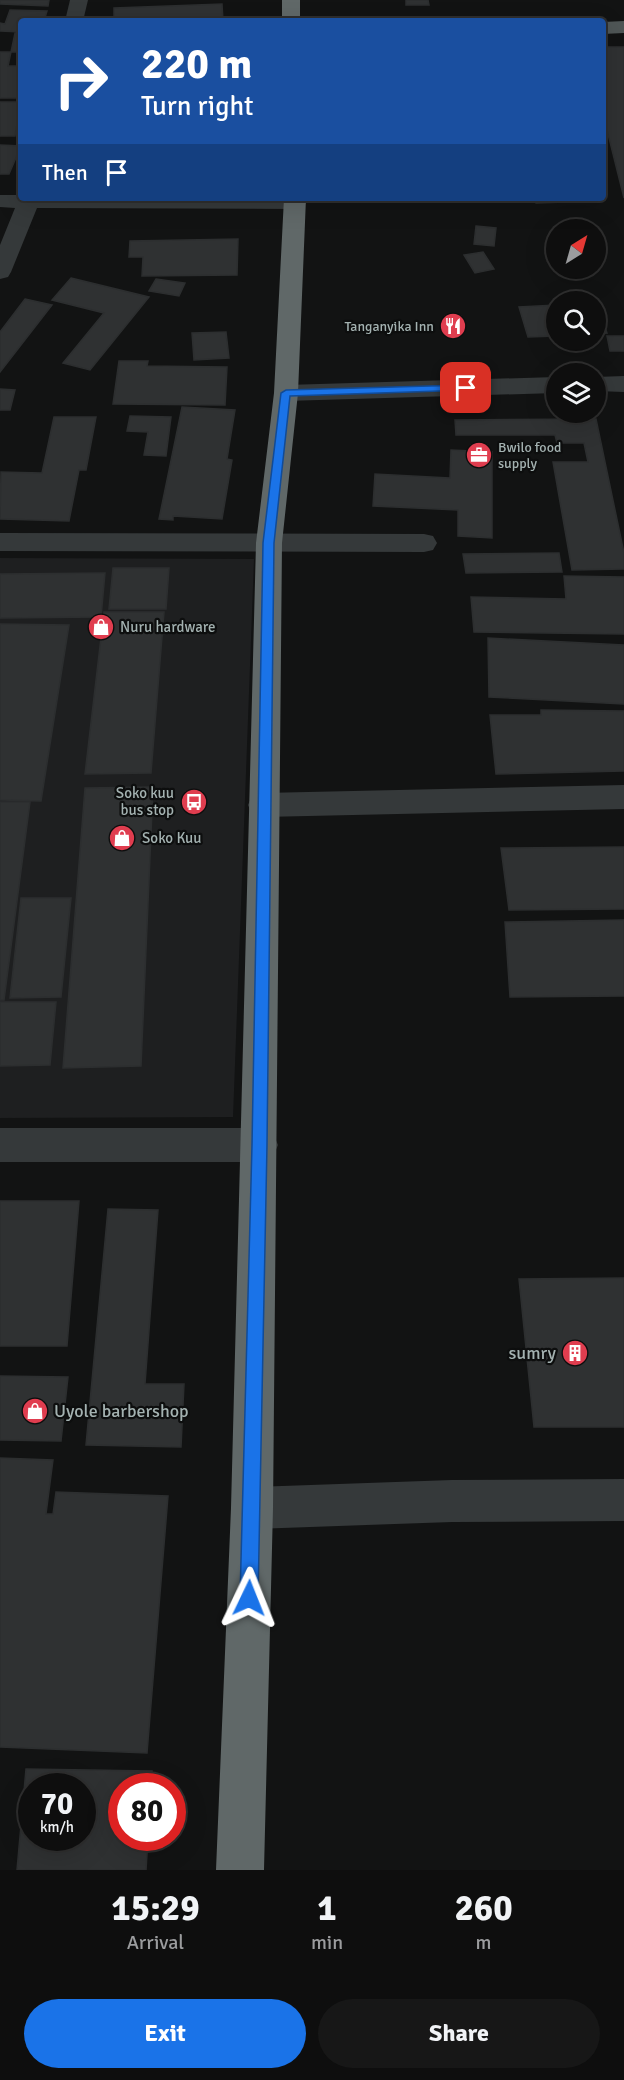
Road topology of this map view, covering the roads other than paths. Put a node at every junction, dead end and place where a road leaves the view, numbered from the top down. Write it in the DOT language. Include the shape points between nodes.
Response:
graph roads {
  1 [pos="79,0"];
  2 [pos="291,0"];
  3 [pos="75,18"];
  4 [pos="291,18"];
  5 [pos="624,27"];
  6 [pos="606,28"];
  7 [pos="606,43"];
  8 [pos="624,43"];
  9 [pos="18,200"];
  10 [pos="0,201"];
  11 [pos="30,201"];
  12 [pos="295,201"];
  13 [pos="0,272"];
  14 [pos="606,384"];
  15 [pos="624,384"];
  16 [pos="546,386"];
  17 [pos="286,393"];
  18 [pos="0,542"];
  19 [pos="269,543"];
  20 [pos="424,543"];
  21 [pos="624,798"];
  22 [pos="263,805"];
  23 [pos="0,1145"];
  24 [pos="260,1145"];
  25 [pos="624,1500"];
  26 [pos="252,1508"];
  27 [pos="240,1870"];
  1 -- 3 [label="street"];
  2 -- 4 [label="highway"];
  5 -- 6 [label="main road"];
  7 -- 8 [label="main road"];
  9 -- 10 [label="street"];
  11 -- 13 [label="street"];
  12 -- 17 [label="highway"];
  14 -- 15 [label="street"];
  16 -- 17 [label="street"];
  17 -- 19 [label="highway"];
  18 -- 19 [label="street"];
  19 -- 20 [label="street"];
  19 -- 22 [label="highway"];
  21 -- 22 [label="street"];
  22 -- 24 [label="highway"];
  23 -- 24 [label="street"];
  24 -- 26 [label="highway"];
  25 -- 26 [label="street"];
  26 -- 27 [label="highway"];
}
